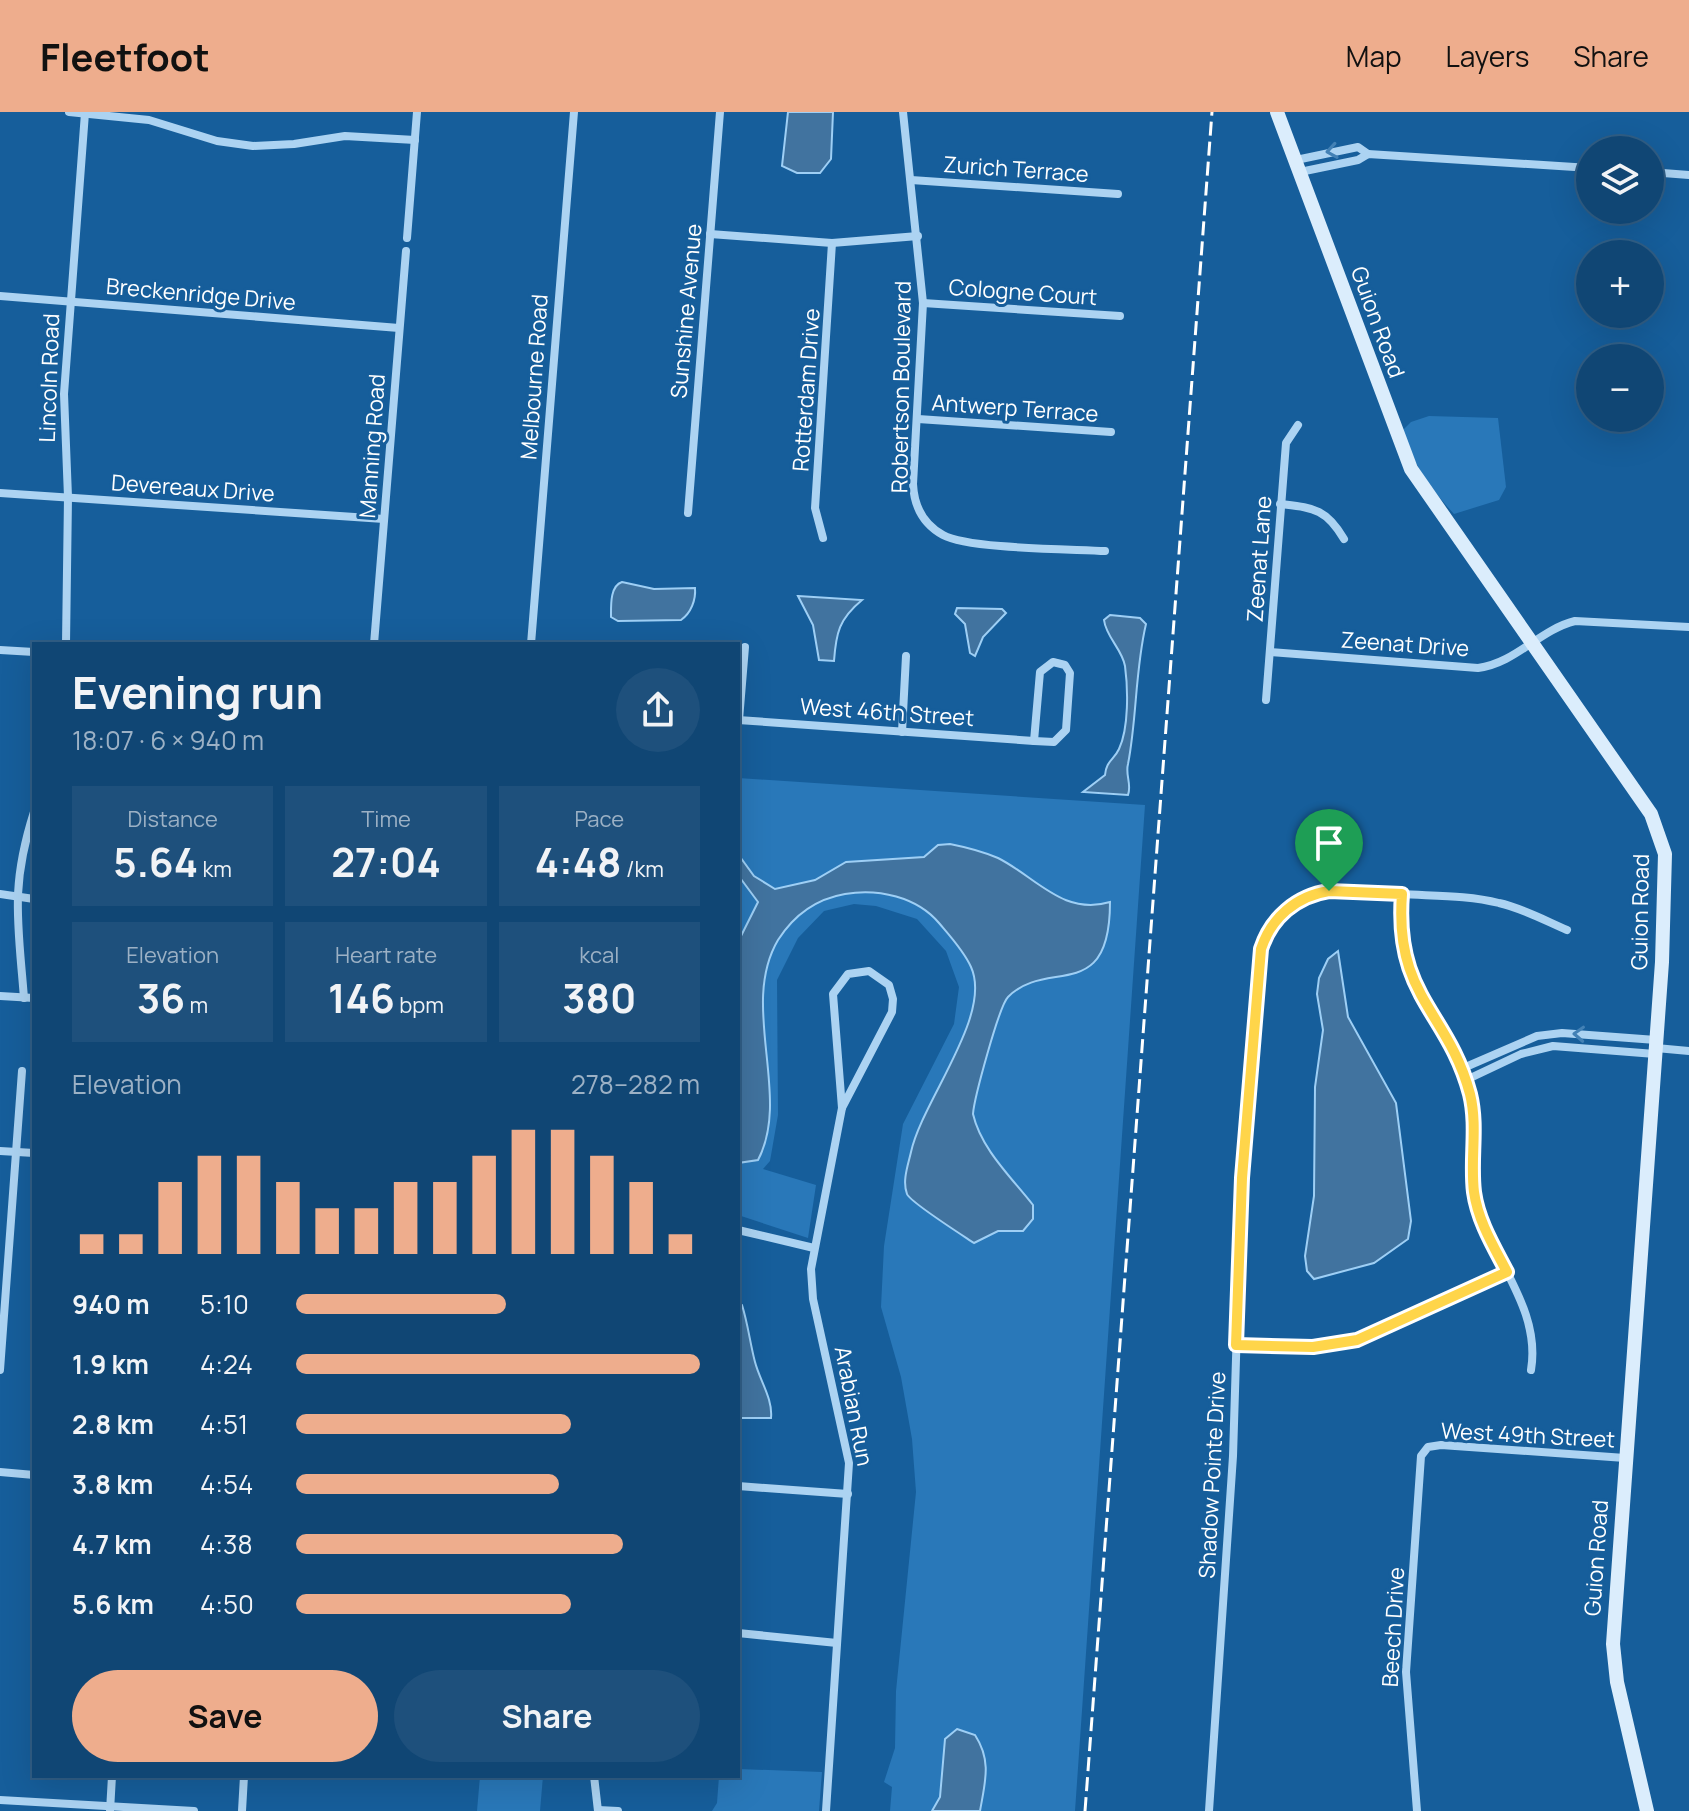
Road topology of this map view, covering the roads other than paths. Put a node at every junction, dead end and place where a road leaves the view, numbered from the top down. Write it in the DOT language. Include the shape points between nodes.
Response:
graph roads {
  1 [pos="69,112"];
  2 [pos="417,112"];
  3 [pos="574,112"];
  4 [pos="720,112"];
  5 [pos="903,112"];
  6 [pos="1277,112"];
  7 [pos="85,113"];
  8 [pos="415,140"];
  9 [pos="1368,154"];
  10 [pos="1298,166"];
  11 [pos="1576,167"];
  12 [pos="1664,173"];
  13 [pos="1689,175"];
  14 [pos="911,180"];
  15 [pos="1118,194"];
  16 [pos="710,234"];
  17 [pos="918,236"];
  18 [pos="407,238"];
  19 [pos="832,243"];
  20 [pos="406,251"];
  21 [pos="0,296"];
  22 [pos="70,301"];
  23 [pos="923,303"];
  24 [pos="1120,316"];
  25 [pos="399,328"];
  26 [pos="918,419"];
  27 [pos="1298,425"];
  28 [pos="1111,432"];
  29 [pos="0,493"];
  30 [pos="68,497"];
  31 [pos="1280,504"];
  32 [pos="688,513"];
  33 [pos="384,519"];
  34 [pos="823,538"];
  35 [pos="1344,539"];
  36 [pos="1105,551"];
  37 [pos="1689,627"];
  38 [pos="66,642"];
  39 [pos="374,642"];
  40 [pos="531,642"];
  41 [pos="1531,644"];
  42 [pos="745,647"];
  43 [pos="0,650"];
  44 [pos="32,652"];
  45 [pos="1270,652"];
  46 [pos="906,656"];
  47 [pos="740,699"];
  48 [pos="1266,700"];
  49 [pos="740,720"];
  50 [pos="902,732"];
  51 [pos="1034,741"];
  52 [pos="32,819"];
  53 [pos="0,894"];
  54 [pos="1402,894"];
  55 [pos="16,897"];
  56 [pos="32,899"];
  57 [pos="1567,930"];
  58 [pos="0,996"];
  59 [pos="29,998"];
  60 [pos="1656,1047"];
  61 [pos="1689,1051"];
  62 [pos="1461,1069"];
  63 [pos="22,1071"];
  64 [pos="1466,1080"];
  65 [pos="842,1108"];
  66 [pos="0,1151"];
  67 [pos="16,1152"];
  68 [pos="32,1153"];
  69 [pos="740,1230"];
  70 [pos="814,1248"];
  71 [pos="1507,1272"];
  72 [pos="1236,1345"];
  73 [pos="0,1370"];
  74 [pos="1531,1370"];
  75 [pos="1428,1447"];
  76 [pos="1625,1458"];
  77 [pos="0,1472"];
  78 [pos="32,1475"];
  79 [pos="740,1486"];
  80 [pos="848,1494"];
  81 [pos="740,1633"];
  82 [pos="837,1643"];
  83 [pos="112,1778"];
  84 [pos="244,1778"];
  85 [pos="594,1778"];
  86 [pos="0,1800"];
  87 [pos="110,1808"];
  88 [pos="598,1810"];
  89 [pos="194,1811"];
  90 [pos="242,1811"];
  91 [pos="618,1811"];
  92 [pos="826,1811"];
  93 [pos="1209,1811"];
  94 [pos="1417,1811"];
  95 [pos="1647,1811"];
  1 -- 7 [label="street"];
  2 -- 8 [label="street"];
  3 -- 40 [label="street, Melbourne Road"];
  4 -- 16 [label="street, Sunshine Avenue"];
  5 -- 14 [label="street, Robertson Boulevard"];
  6 -- 10 [label="street, Guion Road"];
  7 -- 8 [label="street" via="149,120 253,146 345,136"];
  7 -- 22 [label="street, Lincoln Road"];
  8 -- 18 [label="street"];
  9 -- 10 [label="street" via="1358,160"];
  9 -- 10 [label="street, one-way" via="1358,147"];
  9 -- 11 [label="street"];
  10 -- 41 [label="street, Guion Road" via="1405,458"];
  12 -- 13 [label="street"];
  14 -- 15 [label="street, Zurich Terrace"];
  14 -- 17 [label="street, Robertson Boulevard"];
  16 -- 19 [label="street"];
  16 -- 32 [label="street, Sunshine Avenue"];
  17 -- 19 [label="street"];
  17 -- 23 [label="street, Robertson Boulevard"];
  19 -- 34 [label="street, Rotterdam Drive" via="815,508"];
  20 -- 25 [label="street, Manning Road"];
  21 -- 22 [label="street, Breckenridge Drive"];
  22 -- 25 [label="street, Breckenridge Drive"];
  22 -- 30 [label="street, Lincoln Road" via="64,406"];
  23 -- 24 [label="street, Cologne Court"];
  23 -- 26 [label="street, Robertson Boulevard"];
  25 -- 33 [label="street, Manning Road"];
  26 -- 28 [label="street, Antwerp Terrace"];
  26 -- 36 [label="street, Robertson Boulevard" via="913,488 924,519 936,530 958,541"];
  27 -- 31 [label="street, Zeenat Lane" via="1286,443"];
  29 -- 30 [label="street, Devereaux Drive"];
  30 -- 33 [label="street, Devereaux Drive"];
  30 -- 38 [label="street, Lincoln Road"];
  31 -- 35 [label="street" via="1315,508"];
  31 -- 45 [label="street, Zeenat Lane"];
  33 -- 39 [label="street, Manning Road"];
  37 -- 41 [label="street, Zeenat Drive" via="1575,621"];
  41 -- 45 [label="street, Zeenat Drive" via="1498,664 1478,668"];
  41 -- 60 [label="street, Guion Road" via="1651,814 1664,844"];
  42 -- 47 [label="street"];
  43 -- 44 [label="street"];
  45 -- 48 [label="street, Zeenat Lane"];
  46 -- 50 [label="street"];
  49 -- 50 [label="street, West 46th Street"];
  50 -- 51 [label="street, West 46th Street"];
  51 -- 51 [label="street, West 46th Street" via="1054,742 1065,733 1070,674 1059,662 1040,672"];
  52 -- 55 [label="street"];
  53 -- 55 [label="street"];
  54 -- 57 [label="street" via="1497,902"];
  54 -- 62 [label="street" via="1400,934 1409,974"];
  54 -- 72 [label="street, Shadow Pointe Drive" via="1314,894 1279,916 1261,949 1242,1178"];
  55 -- 56 [label="street"];
  55 -- 59 [label="street" via="15,921"];
  58 -- 59 [label="street"];
  60 -- 61 [label="street"];
  60 -- 62 [label="street, one-way" via="1562,1033 1537,1036"];
  60 -- 64 [label="street" via="1553,1046 1521,1054"];
  60 -- 76 [label="street, Guion Road"];
  62 -- 64 [label="street"];
  63 -- 67 [label="street"];
  64 -- 71 [label="street" via="1475,1121 1477,1204"];
  65 -- 65 [label="street, Arabian Run" via="833,994 848,974 869,971 889,985 892,1010"];
  65 -- 70 [label="street, Arabian Run"];
  66 -- 67 [label="street"];
  67 -- 68 [label="street"];
  67 -- 73 [label="street"];
  69 -- 70 [label="street"];
  70 -- 80 [label="street, Arabian Run" via="812,1291 847,1444"];
  71 -- 72 [label="street" via="1357,1340 1313,1347"];
  71 -- 74 [label="street" via="1531,1328"];
  72 -- 93 [label="street, Shadow Pointe Drive"];
  75 -- 76 [label="street, West 49th Street"];
  75 -- 94 [label="street, Beech Drive" via="1421,1456 1406,1657"];
  76 -- 95 [label="street, Guion Road" via="1613,1656"];
  77 -- 78 [label="street"];
  79 -- 80 [label="street"];
  80 -- 82 [label="street, Arabian Run"];
  81 -- 82 [label="street"];
  82 -- 92 [label="street, Arabian Run"];
  83 -- 87 [label="street"];
  84 -- 90 [label="street"];
  85 -- 88 [label="street"];
  86 -- 87 [label="street"];
  87 -- 89 [label="street"];
  88 -- 91 [label="street"];
}
